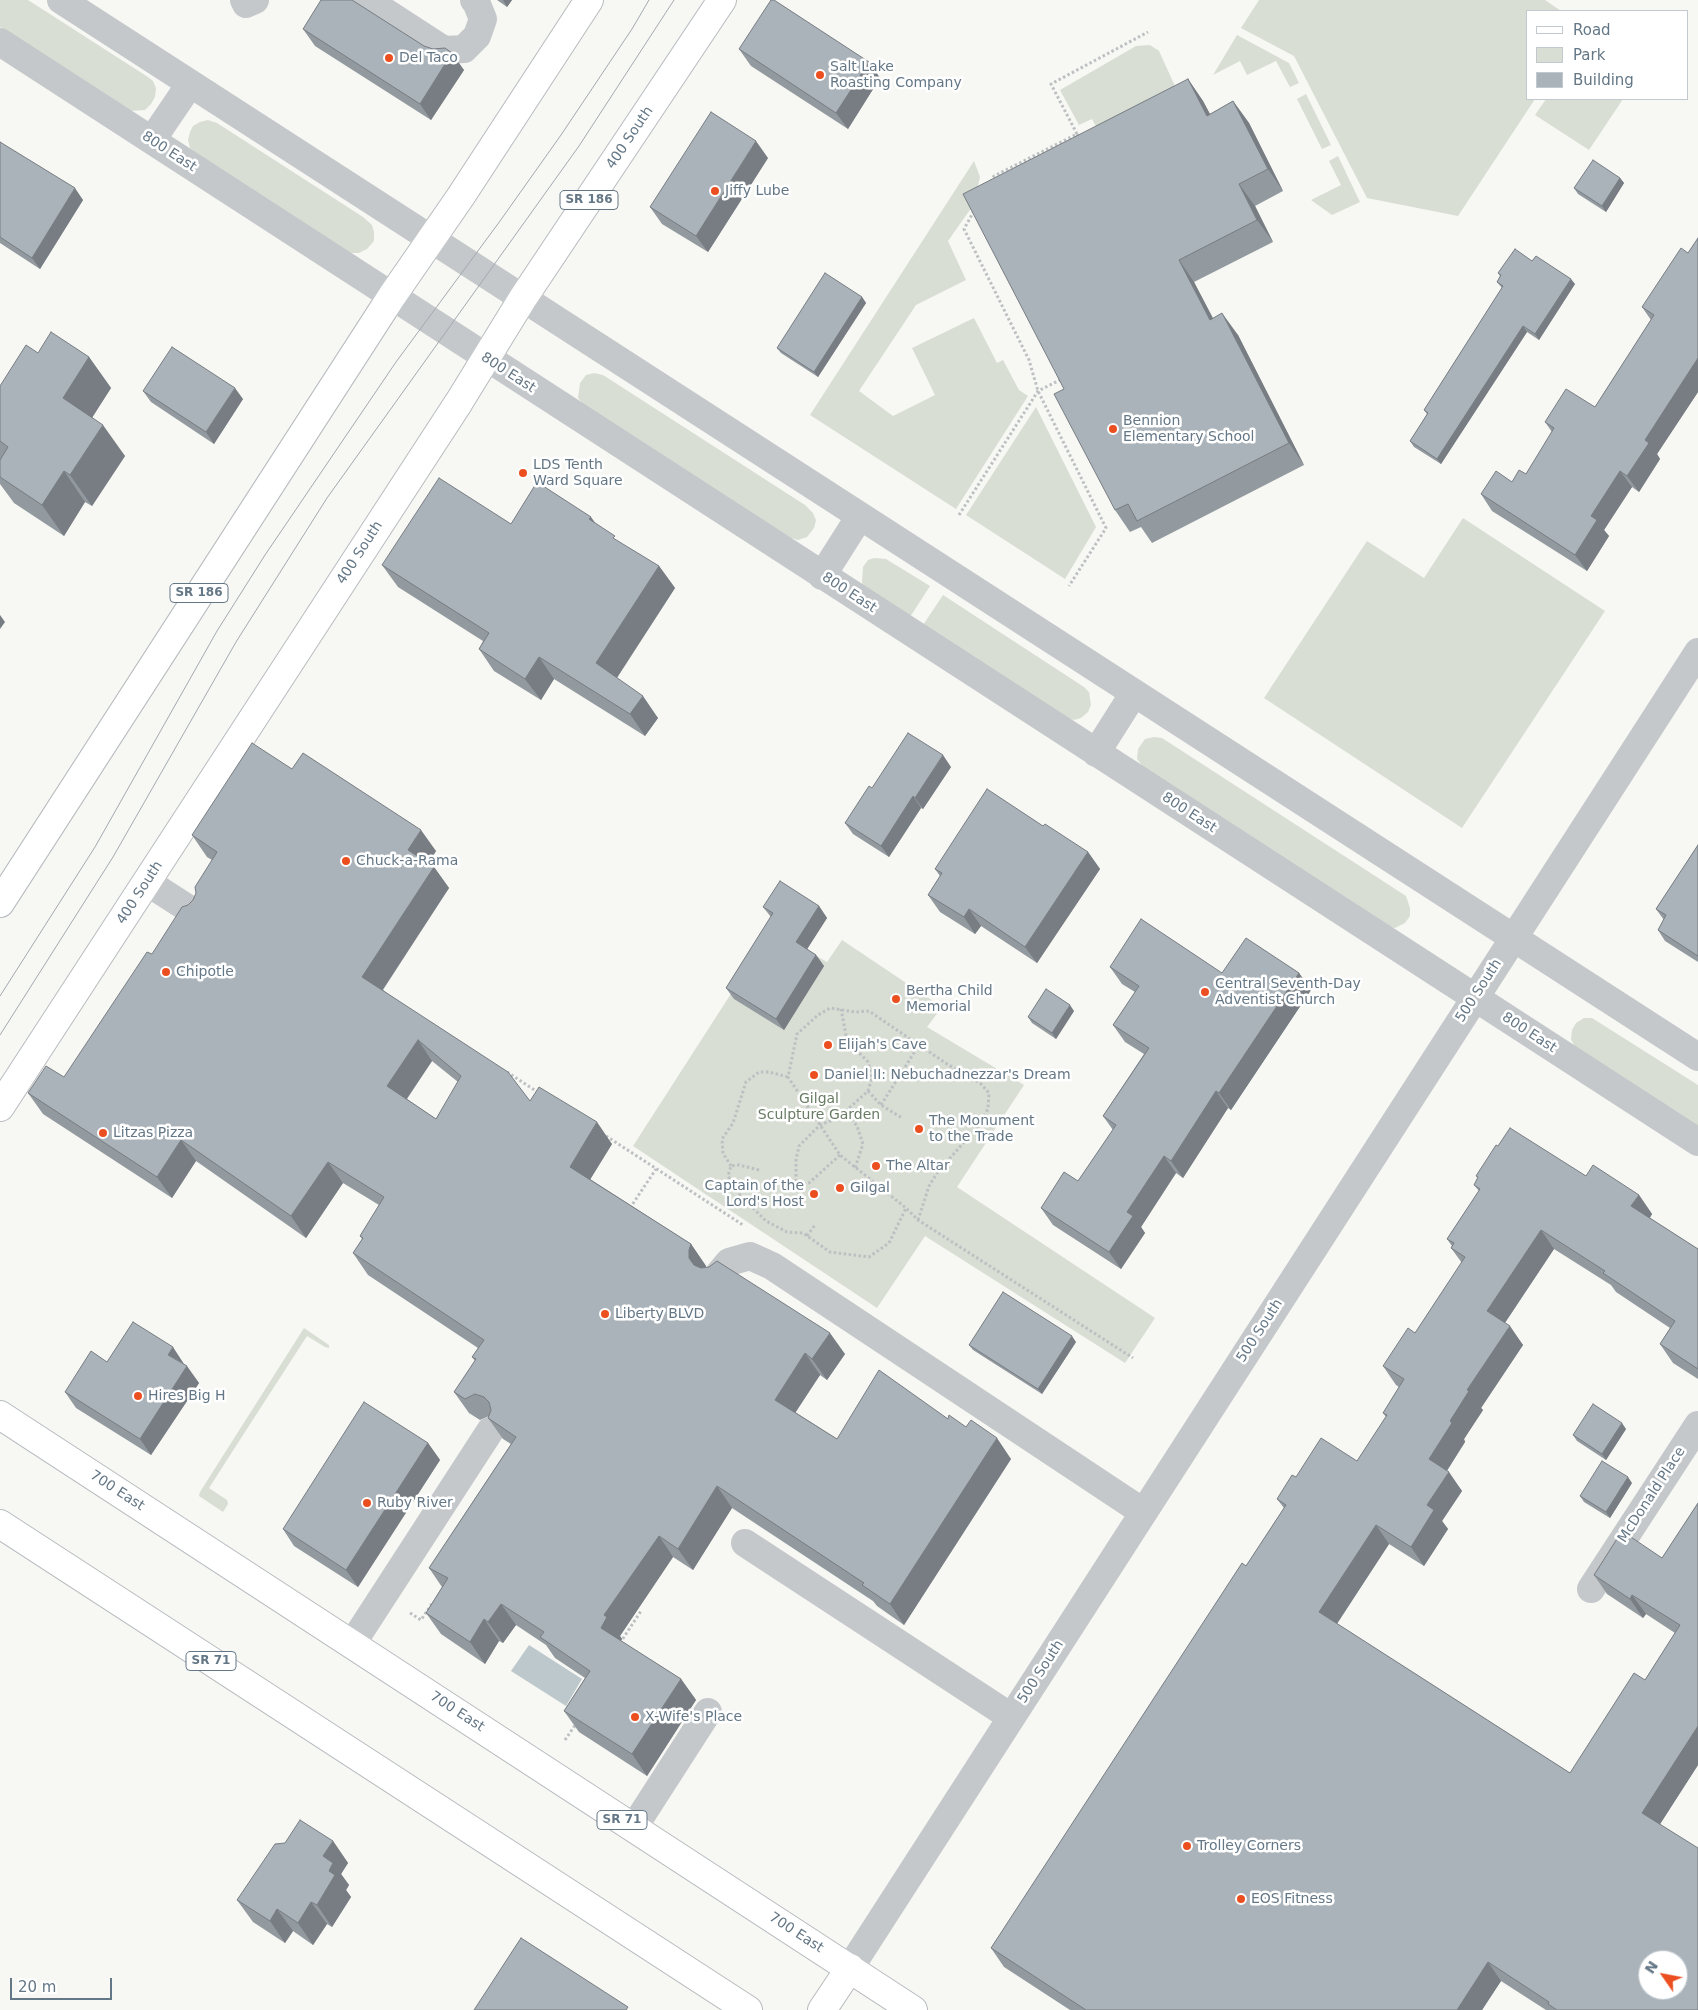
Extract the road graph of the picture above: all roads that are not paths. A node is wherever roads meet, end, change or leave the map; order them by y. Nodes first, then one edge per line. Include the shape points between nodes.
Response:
1 (61, 0) edge
2 (244, 0) edge
3 (255, 0) edge
4 (367, 0) edge
5 (474, 0) edge
6 (589, 0) edge
7 (722, 0) edge
8 (0, 42) edge
9 (190, 84) junction
10 (152, 140) junction
11 (431, 239) junction
12 (392, 296) junction
13 (523, 298) junction
14 (485, 358) junction
15 (860, 516) junction
16 (822, 576) junction
17 (1698, 652) edge
18 (1134, 693) junction
19 (1096, 753) junction
20 (147, 882) junction
21 (0, 903) edge
22 (195, 913) edge
23 (1514, 938) junction
24 (1475, 998) junction
25 (1698, 1058) edge
26 (0, 1107) edge
27 (1698, 1142) edge
28 (719, 1274) edge
29 (0, 1415) edge
30 (1698, 1425) edge
31 (490, 1431) edge
32 (1143, 1512) junction
33 (0, 1524) edge
34 (745, 1543) dead end
35 (1590, 1589) dead end
36 (352, 1644) junction
37 (708, 1712) dead end
38 (1011, 1717) junction
39 (634, 1827) junction
40 (850, 1968) junction
41 (748, 2010) edge
42 (822, 2010) edge
43 (913, 2010) edge

1 - 9 street
2 - 3 street via 246,4
4 - 5 street via 444,50 464,49 477,36 483,19
6 - 11 main road, SR 186
7 - 13 main road, 400 South / SR 186
8 - 10 street, 800 East
9 - 10 street
9 - 11 street
10 - 12 street, 800 East
11 - 12 main road, SR 186
11 - 13 street
12 - 14 street, 800 East
12 - 21 main road, SR 186
13 - 14 main road, 400 South / SR 186
13 - 15 street
14 - 16 street, 800 East
14 - 20 main road, 400 South / SR 186
15 - 16 street
15 - 18 street
16 - 19 street, 800 East
17 - 23 street, 500 South
18 - 19 street
18 - 23 street
19 - 24 street, 800 East
20 - 22 street
20 - 26 main road, 400 South / SR 186
23 - 24 street, 500 South
23 - 25 street
24 - 27 street, 800 East
24 - 32 street, 500 South
28 - 32 street via 729,1262 750,1256 772,1266
29 - 36 main road, 700 East / SR 71
30 - 35 street, McDonald Place
31 - 36 street
32 - 38 street, 500 South
33 - 41 main road, SR 71
34 - 38 street
36 - 39 main road, 700 East / SR 71
37 - 39 street
38 - 40 street, 500 South
39 - 40 main road, 700 East / SR 71
40 - 42 main road, 500 South
40 - 43 main road, 700 East / SR 71

